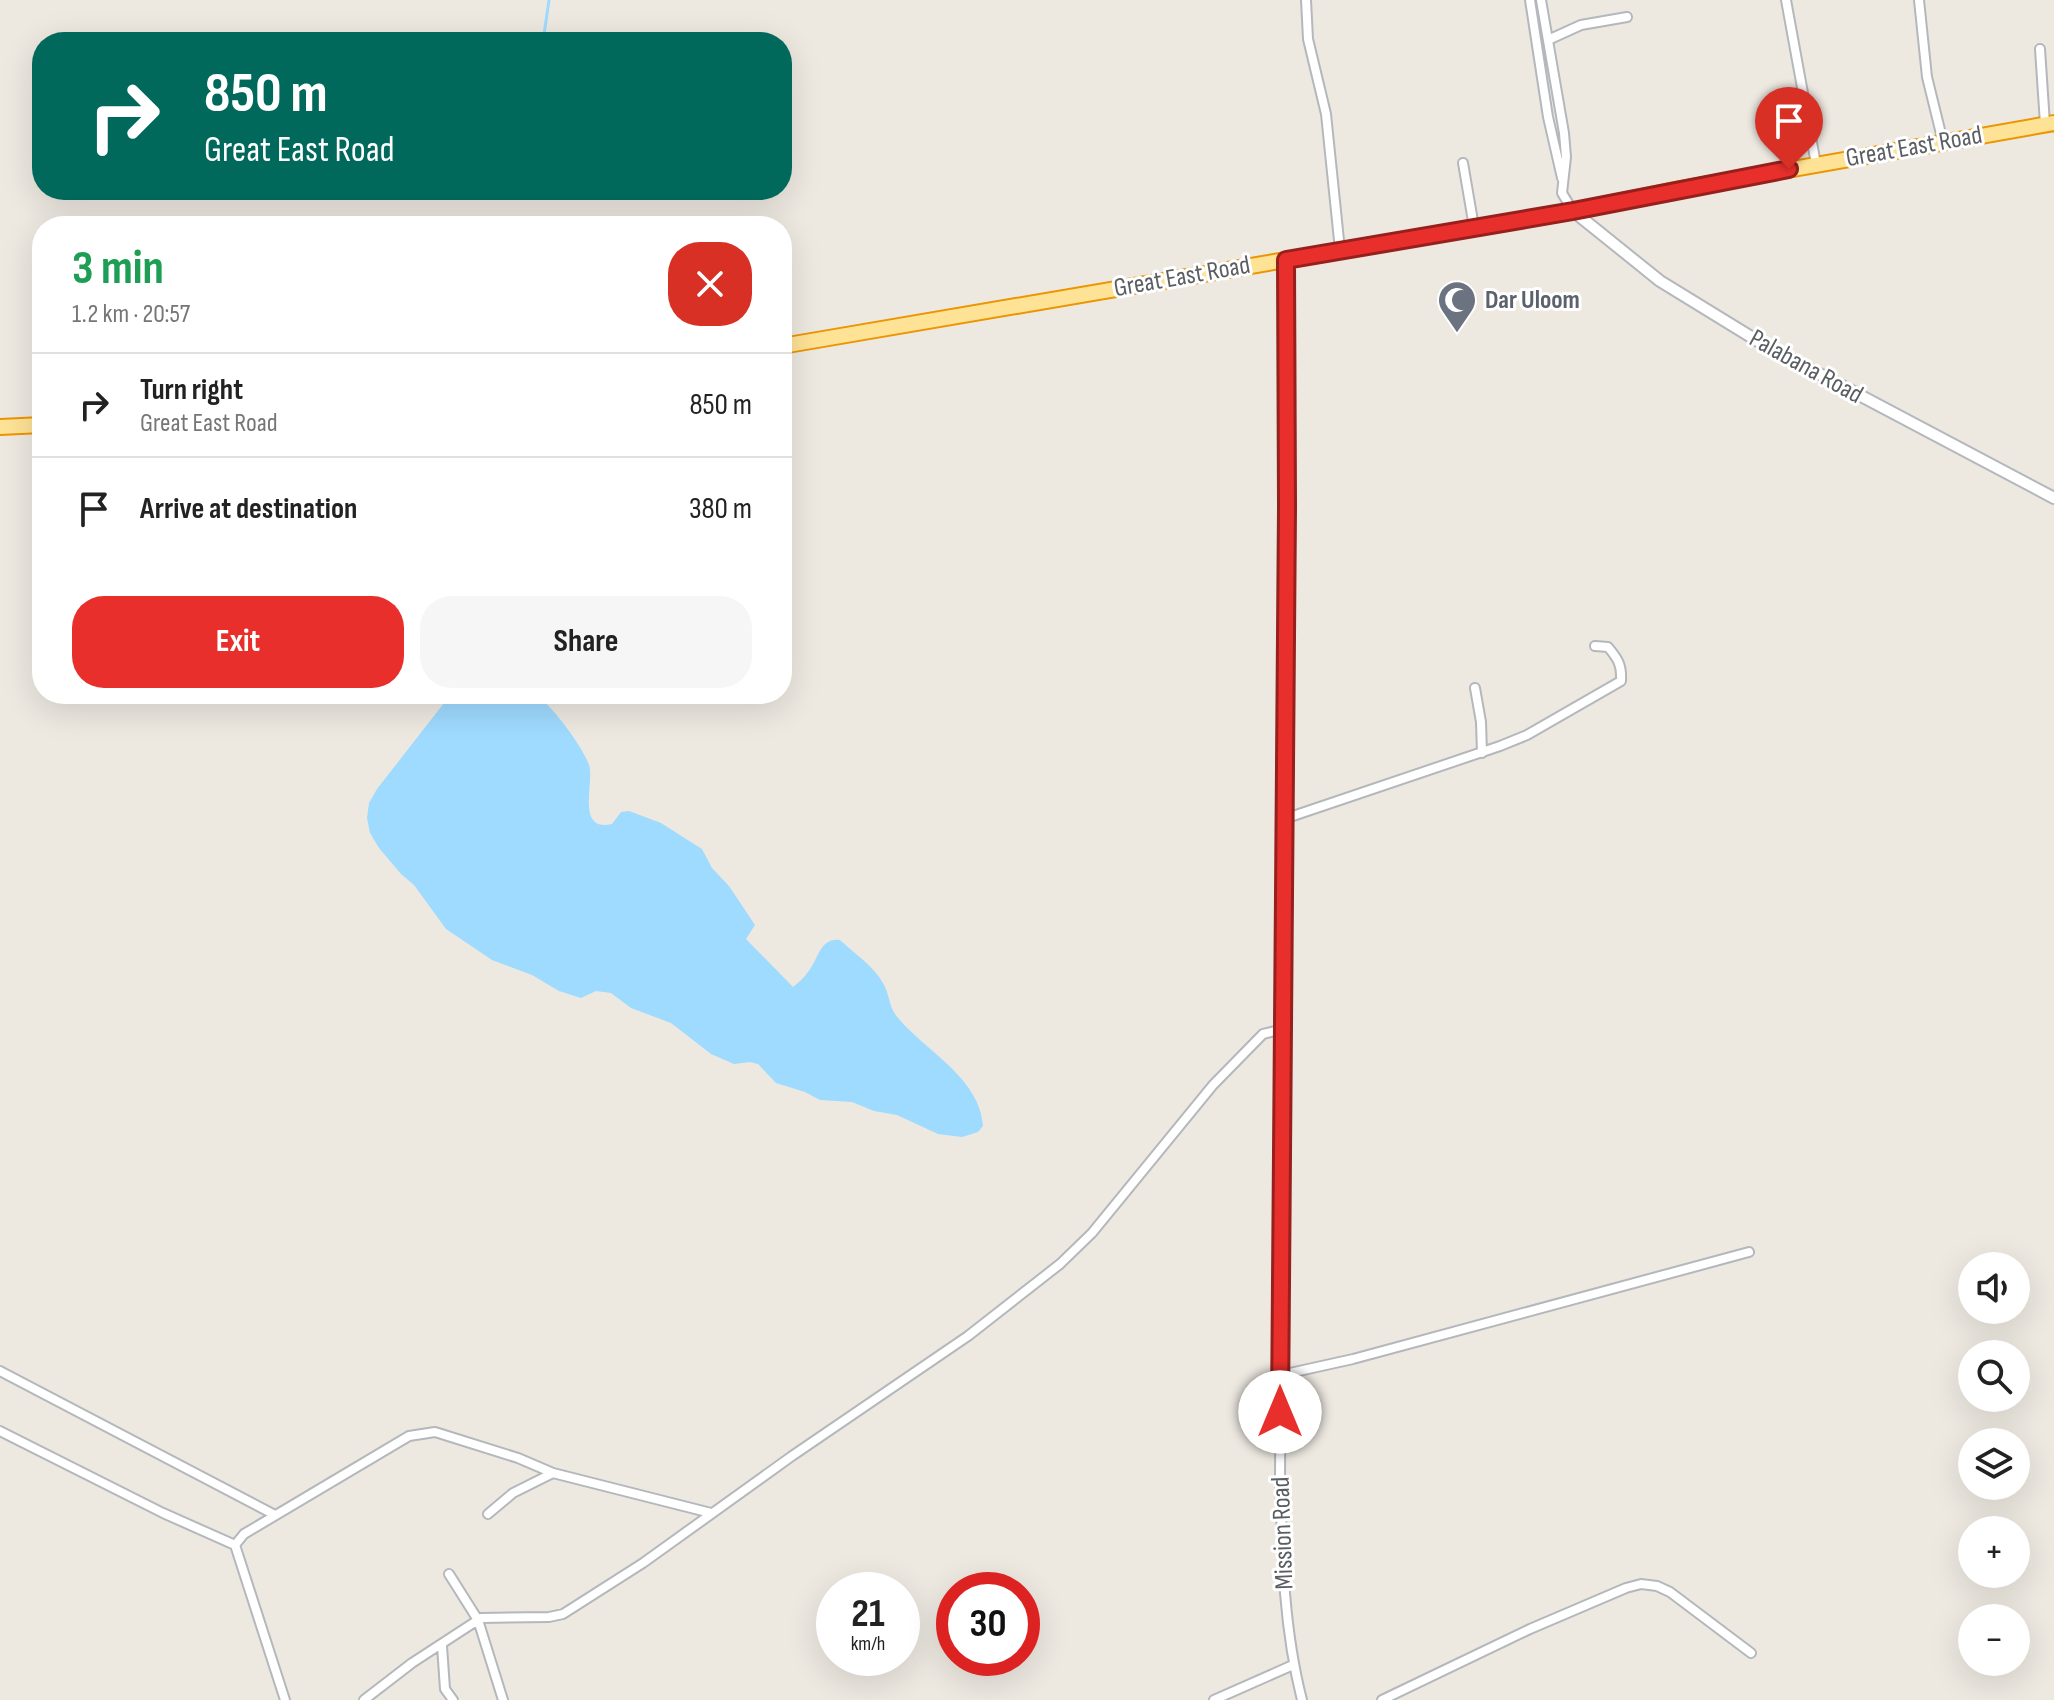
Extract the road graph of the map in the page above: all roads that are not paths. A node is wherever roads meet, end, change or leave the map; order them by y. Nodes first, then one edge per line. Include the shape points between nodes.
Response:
1 (1306, 0) edge
2 (1530, 0) edge
3 (1541, 0) edge
4 (1786, 0) edge
5 (1919, 0) edge
6 (1627, 17) dead end
7 (1548, 40) junction
8 (2040, 49) dead end
9 (2049, 124) edge
10 (1943, 142) junction
11 (1463, 163) dead end
12 (1816, 164) junction
13 (1563, 179) junction
14 (1573, 211) junction
15 (1474, 227) junction
16 (1340, 250) junction
17 (1286, 260) junction
18 (792, 344) edge
19 (32, 425) edge
20 (0, 427) edge
21 (2054, 498) edge
22 (1595, 646) dead end
23 (1475, 688) dead end
24 (1482, 753) junction
25 (1284, 819) junction
26 (1283, 1029) junction
27 (1749, 1252) dead end
28 (0, 1371) edge
29 (1281, 1375) junction
30 (0, 1431) edge
31 (553, 1473) junction
32 (711, 1513) junction
33 (488, 1514) dead end
34 (275, 1515) junction
35 (235, 1545) junction
36 (449, 1574) dead end
37 (478, 1620) junction
38 (442, 1646) junction
39 (1751, 1653) dead end
40 (1293, 1665) junction
41 (285, 1700) edge
42 (364, 1700) edge
43 (453, 1700) edge
44 (503, 1700) edge
45 (1214, 1700) edge
46 (1302, 1700) edge
47 (1382, 1700) edge

1 - 16 street via 1308,39 1326,114
2 - 13 street
3 - 7 street
4 - 12 street
5 - 10 street via 1927,77
6 - 7 street via 1581,25
7 - 13 street via 1564,133
8 - 9 street
9 - 10 highway, Great East Road
10 - 12 highway, Great East Road
11 - 15 street
12 - 14 highway, Great East Road
13 - 14 street via 1562,193
14 - 15 highway, Great East Road
14 - 21 street, Palabana Road via 1660,281 1761,343
15 - 16 highway, Great East Road
16 - 17 highway, Great East Road
17 - 18 highway, Great East Road
17 - 25 street, Mission Road
19 - 20 highway
22 - 24 street via 1608,647 1616,656 1621,681 1527,735
23 - 24 street
24 - 25 street
25 - 26 street, Mission Road
26 - 29 street, Mission Road
26 - 32 street via 1263,1034 1213,1085 1111,1211 1060,1264 968,1336
27 - 29 street
28 - 34 street
29 - 40 street, Mission Road via 1283,1587
30 - 35 street
31 - 32 street
31 - 33 street via 513,1493
31 - 34 street via 431,1431 409,1436
32 - 37 street via 563,1614
34 - 35 street
35 - 41 street
36 - 37 street
37 - 38 street
37 - 44 street
38 - 42 street
38 - 43 street via 445,1689
39 - 47 street via 1670,1592 1641,1584 1559,1616
40 - 45 street
40 - 46 street, Mission Road

